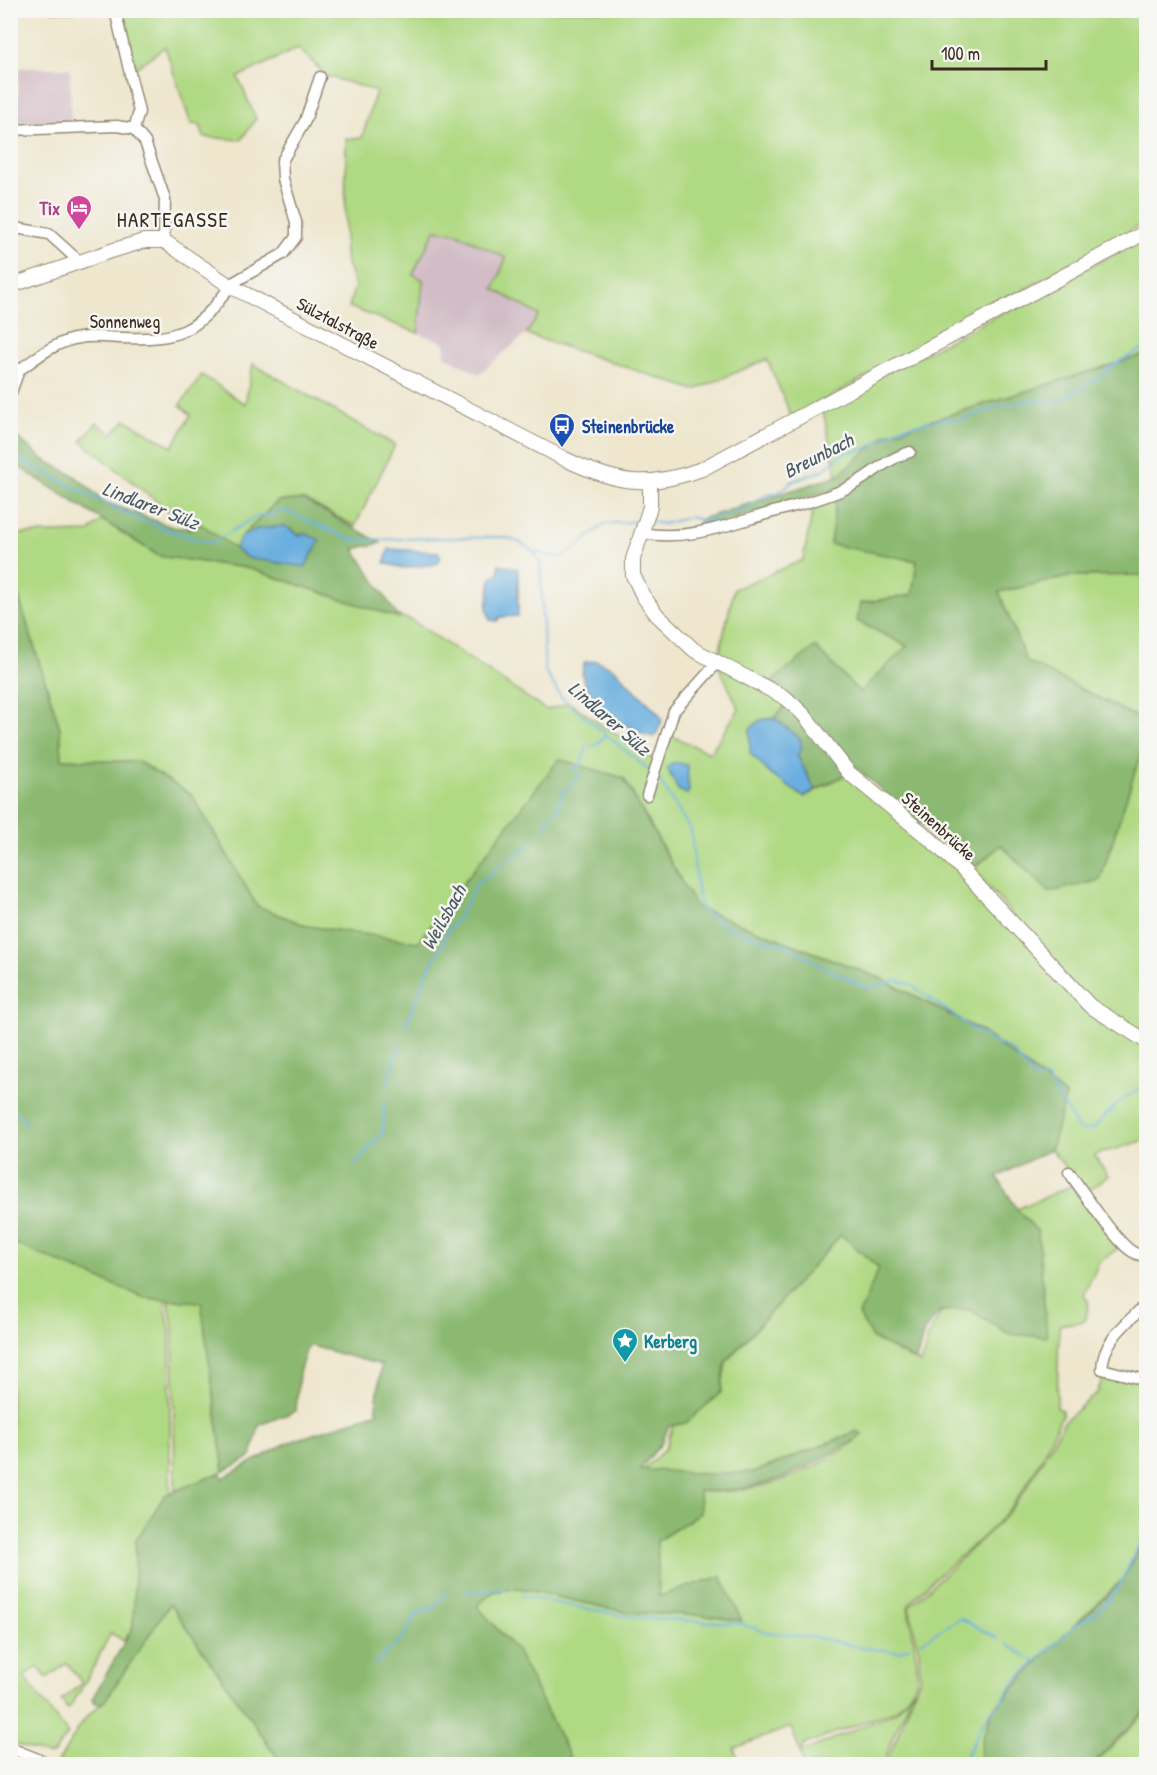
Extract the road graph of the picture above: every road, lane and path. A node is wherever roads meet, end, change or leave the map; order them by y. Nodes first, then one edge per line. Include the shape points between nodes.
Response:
1 (53, 10) edge
2 (81, 10) edge
3 (115, 10) edge
4 (320, 77) dead end
5 (134, 129) junction
6 (10, 130) edge
7 (10, 227) edge
8 (1146, 232) edge
9 (164, 241) junction
10 (81, 263) junction
11 (10, 286) edge
12 (229, 286) junction
13 (15, 366) edge
14 (10, 395) edge
15 (910, 452) dead end
16 (650, 483) junction
17 (645, 525) junction
18 (717, 663) junction
19 (647, 795) dead end
20 (1146, 1041) edge
21 (1069, 1172) dead end
22 (1146, 1257) edge
23 (1146, 1304) edge
24 (1146, 1380) edge
25 (10, 1748) edge
26 (50, 1764) edge

1 - 2 street
3 - 5 street via 139,112
4 - 12 street via 306,121 282,161 282,179 296,222 296,237 283,254
5 - 6 street via 117,126
5 - 9 street via 146,142 165,199
7 - 10 street via 49,234
8 - 16 main road via 702,469 677,479
9 - 10 main road via 144,241
9 - 12 main road, Sülztalstraße
10 - 11 main road
12 - 13 street, Sonnenweg via 210,314 182,333 162,339 80,338
12 - 16 main road, Sülztalstraße via 596,474
13 - 14 street
15 - 17 street via 896,456 859,482 822,500 704,533 659,536
16 - 17 main road, Steinenbrücke
17 - 18 main road, Steinenbrücke via 633,567 643,596 674,633
18 - 19 street via 674,711
18 - 20 main road, Steinenbrücke via 786,698 849,773 930,839 1090,1006
21 - 22 street via 1125,1245
23 - 24 street via 1110,1340 1102,1369
25 - 26 street

